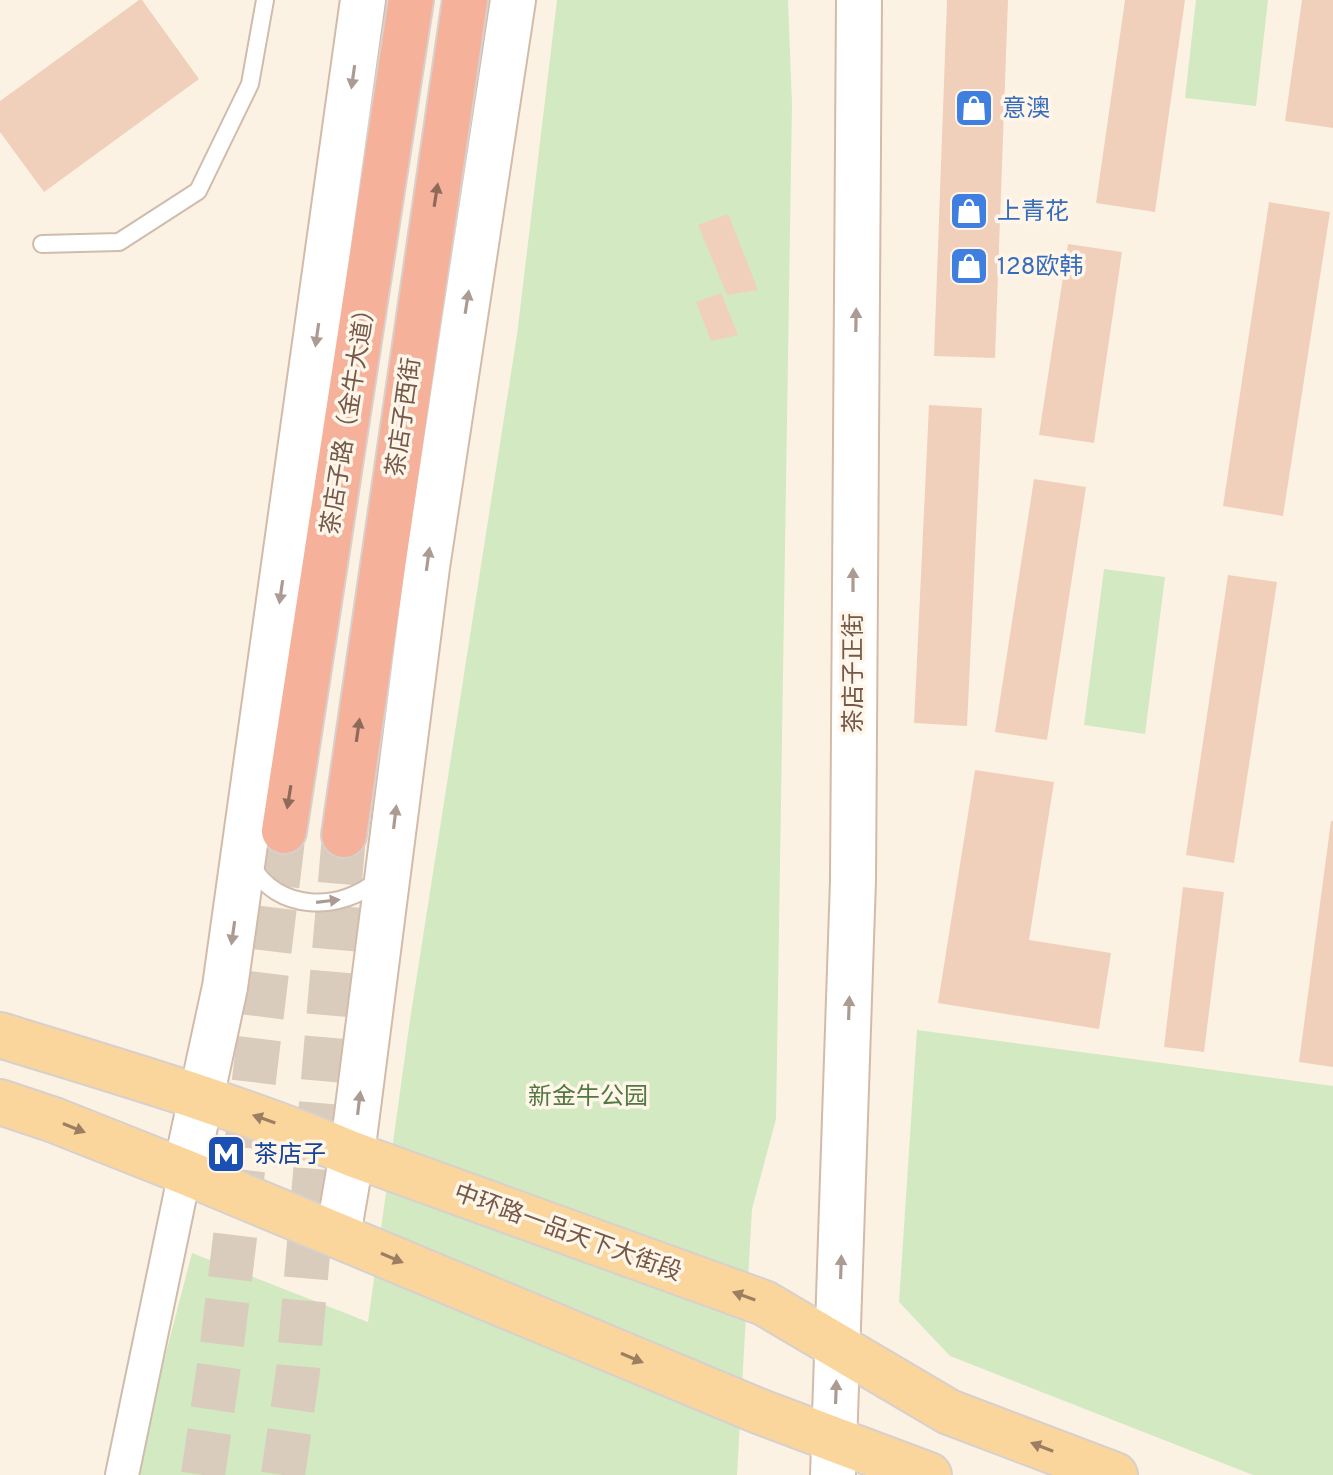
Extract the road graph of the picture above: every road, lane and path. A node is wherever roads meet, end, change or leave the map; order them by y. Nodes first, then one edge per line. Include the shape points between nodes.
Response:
1 (265, 0) edge
2 (363, 0) edge
3 (411, 0) edge
4 (465, 0) edge
5 (513, 0) edge
6 (859, 0) edge
7 (42, 244) dead end
8 (284, 831) tunnel mouth
9 (344, 835) tunnel mouth
10 (244, 852) junction
11 (389, 869) junction
12 (0, 1035) edge
13 (202, 1097) junction
14 (0, 1102) edge
15 (352, 1154) junction
16 (185, 1172) junction
17 (338, 1235) junction
18 (838, 1345) junction
19 (834, 1457) edge
20 (122, 1475) edge
21 (929, 1475) edge
22 (1115, 1475) edge

1 - 7 lane via 250,84 198,191 119,242
2 -> 10 main road
3 -> 8 highway, 茶店子路（金牛大道）
9 -> 4 highway, 茶店子西街
11 -> 5 main road via 427,567
18 -> 6 main road, 茶店子正街 via 853,880
10 -> 11 lane via 268,886 305,903 344,899
10 -> 13 main road via 225,987
15 -> 11 main road
12 - 13 main road, 中环路一品天下大街段
15 -> 13 main road, 中环路一品天下大街段
13 - 16 main road
14 -> 16 main road
15 - 17 main road
18 -> 15 main road, 中环路一品天下大街段 via 764,1303
16 - 17 main road
16 - 20 street
17 -> 19 main road via 761,1412
19 -> 18 main road, 茶店子正街
22 -> 18 main road, 中环路一品天下大街段 via 949,1412
19 - 21 main road

